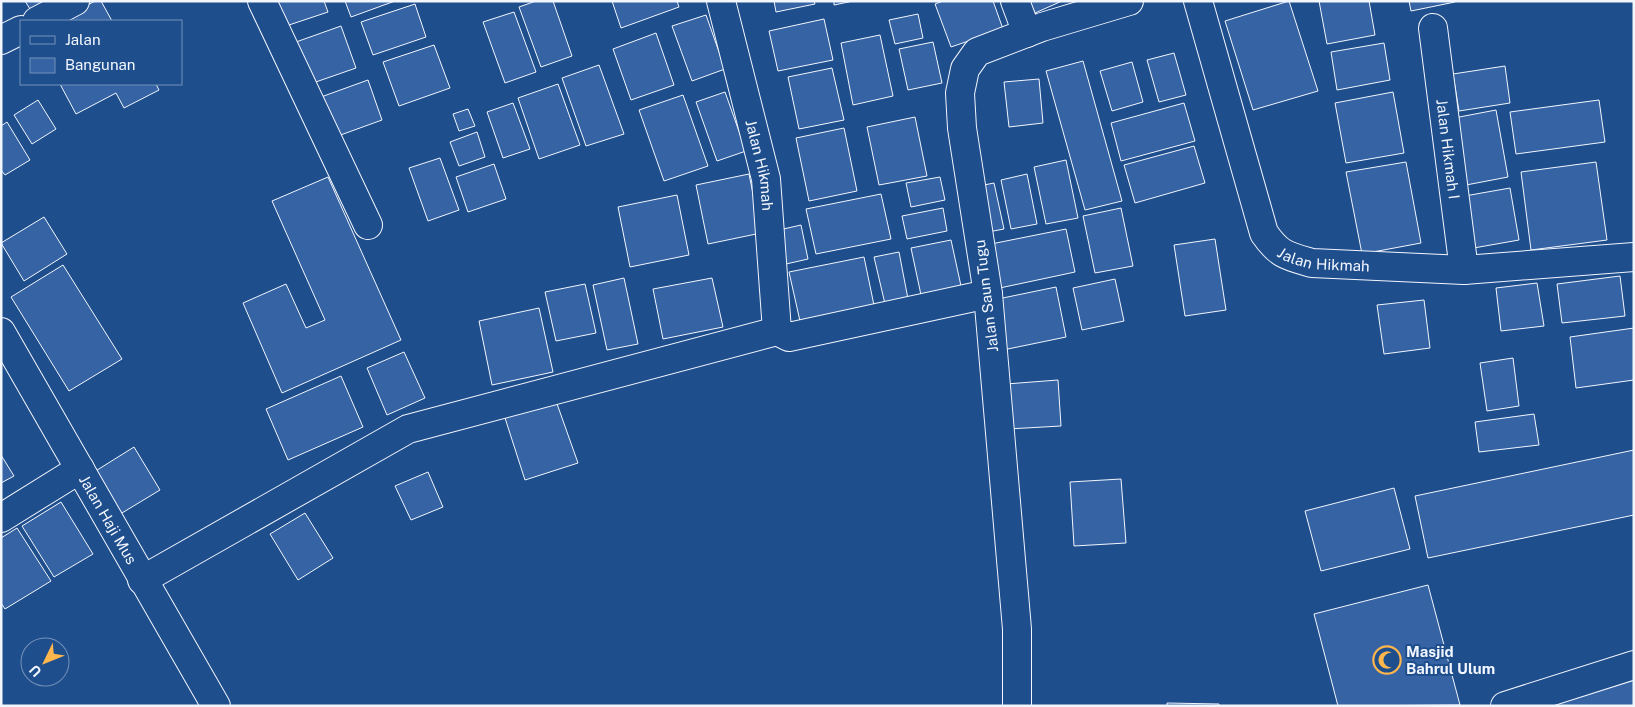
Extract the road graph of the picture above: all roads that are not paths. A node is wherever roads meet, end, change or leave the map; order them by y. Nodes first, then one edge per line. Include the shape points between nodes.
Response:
1 (75, 1) edge
2 (262, 1) edge
3 (721, 1) edge
4 (1015, 1) edge
5 (1129, 1) edge
6 (1198, 1) edge
7 (39, 20) edge
8 (1433, 28) dead end
9 (20, 30) edge
10 (1027, 33) junction
11 (1, 40) edge
12 (368, 225) dead end
13 (1634, 258) edge
14 (1464, 270) junction
15 (988, 294) junction
16 (777, 331) junction
17 (1, 332) edge
18 (80, 469) junction
19 (1, 518) edge
20 (142, 580) junction
21 (1634, 664) edge
22 (216, 706) edge
23 (1017, 706) edge
24 (1505, 706) edge

1 - 7 street
2 - 12 street
3 - 16 street, Jalan Hikmah via 766,179
4 - 10 street
5 - 10 street, Jalan Saun Tugu
6 - 14 street, Jalan Hikmah via 1264,233 1275,249 1312,263
8 - 14 street, Jalan Hikmah I
9 - 11 street
10 - 15 street, Jalan Saun Tugu via 977,52 965,69 960,93 962,128
13 - 14 street, Jalan Hikmah
15 - 16 street via 789,337
15 - 23 street, Jalan Saun Tugu via 1017,629
16 - 20 street via 408,429
17 - 18 street, Jalan Haji Mus
18 - 19 street
18 - 20 street, Jalan Haji Mus
20 - 22 street, Jalan Haji Mus
21 - 24 street

